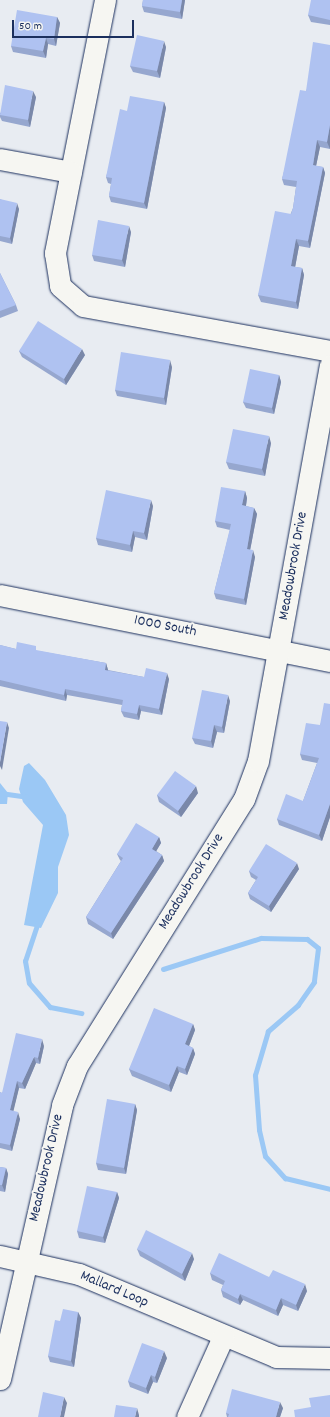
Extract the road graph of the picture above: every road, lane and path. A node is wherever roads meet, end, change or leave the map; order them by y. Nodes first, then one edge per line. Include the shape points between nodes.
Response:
1 (105, 0) edge
2 (0, 159) edge
3 (71, 172) junction
4 (330, 351) edge
5 (330, 365) edge
6 (0, 595) edge
7 (280, 650) junction
8 (330, 661) edge
9 (0, 1256) edge
10 (26, 1261) junction
11 (223, 1338) junction
12 (330, 1358) edge
13 (0, 1380) edge
14 (187, 1417) edge

1 - 3 street
2 - 3 street
3 - 4 street via 55,253 60,286 83,306
5 - 7 street, Meadowbrook Drive
6 - 7 street, 1000 South
7 - 8 street, 1000 South
7 - 10 street, Meadowbrook Drive via 258,761 244,799 77,1066 62,1104
9 - 10 street, Mallard Loop
10 - 11 street, Mallard Loop via 78,1274
10 - 13 street, Meadowbrook Drive
11 - 12 street, Mallard Loop via 276,1357
11 - 14 street

